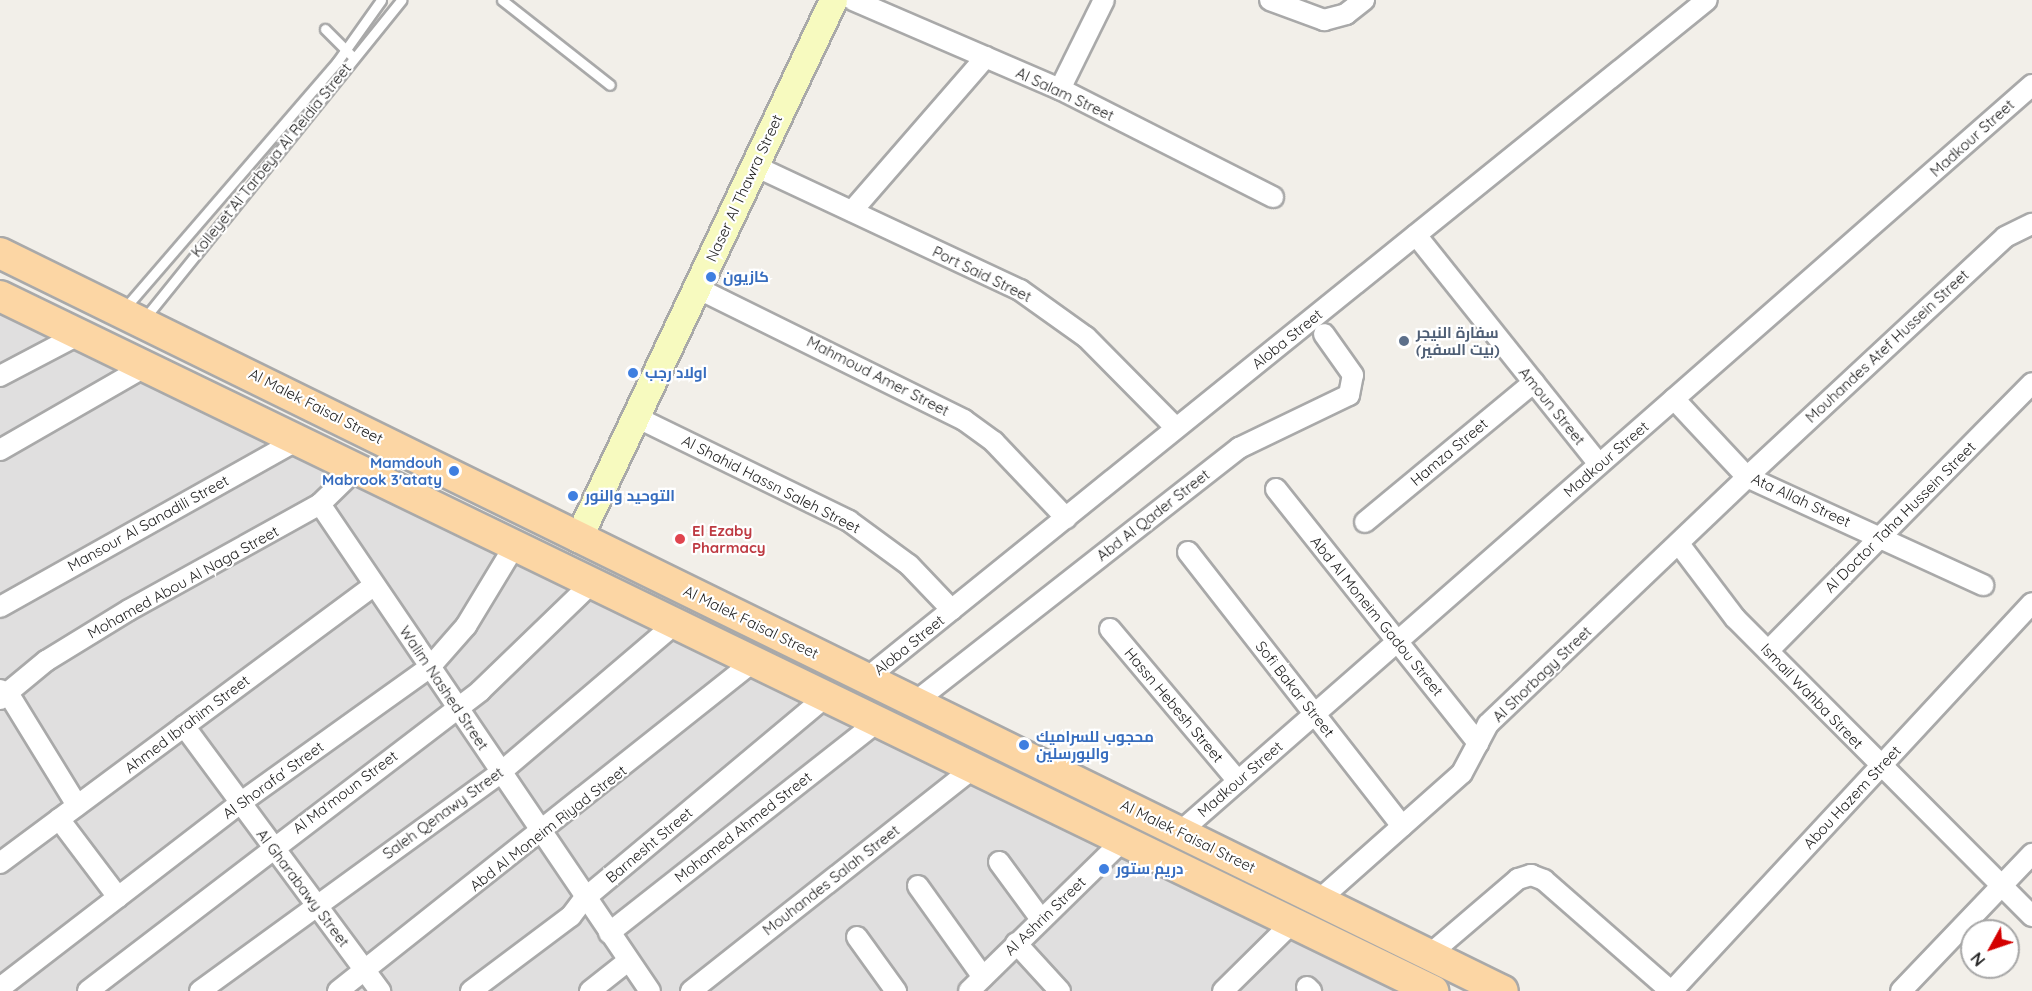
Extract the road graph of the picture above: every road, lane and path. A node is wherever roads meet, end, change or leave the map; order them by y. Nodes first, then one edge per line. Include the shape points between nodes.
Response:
1 (381, 0) edge
2 (401, 0) edge
3 (502, 0) edge
4 (833, 0) edge
5 (853, 0) edge
6 (1104, 0) edge
7 (1270, 0) edge
8 (1364, 0) edge
9 (1707, 0) edge
10 (325, 29) dead end
11 (350, 54) junction
12 (986, 57) junction
13 (610, 85) dead end
14 (2032, 85) edge
15 (1060, 89) junction
16 (258, 151) junction
17 (271, 160) junction
18 (755, 166) junction
19 (1273, 197) dead end
20 (852, 211) junction
21 (2032, 224) edge
22 (1416, 235) junction
23 (0, 253) edge
24 (697, 288) junction
25 (0, 296) edge
26 (132, 316) junction
27 (80, 334) junction
28 (1324, 334) dead end
29 (219, 357) junction
30 (146, 366) junction
31 (0, 376) edge
32 (1534, 382) junction
33 (2032, 383) edge
34 (277, 386) junction
35 (198, 393) junction
36 (1674, 399) junction
37 (636, 417) junction
38 (254, 419) junction
39 (1176, 429) junction
40 (297, 440) junction
41 (0, 450) edge
42 (1599, 464) junction
43 (356, 469) junction
44 (1747, 477) junction
45 (1276, 489) dead end
46 (320, 504) junction
47 (1066, 518) junction
48 (1365, 522) dead end
49 (1881, 536) junction
50 (578, 538) junction
51 (1679, 544) junction
52 (514, 545) junction
53 (1188, 552) dead end
54 (592, 583) junction
55 (374, 585) junction
56 (1983, 585) dead end
57 (2032, 603) edge
58 (0, 607) edge
59 (952, 610) junction
60 (676, 623) junction
61 (1110, 629) dead end
62 (1397, 642) junction
63 (1768, 651) junction
64 (754, 661) junction
65 (430, 667) junction
66 (867, 678) junction
67 (3, 694) edge
68 (826, 697) junction
69 (915, 702) junction
70 (456, 708) junction
71 (1314, 714) junction
72 (877, 722) junction
73 (184, 726) junction
74 (1478, 743) junction
75 (1880, 766) junction
76 (972, 769) junction
77 (501, 772) junction
78 (1238, 781) junction
79 (240, 803) junction
80 (77, 805) junction
81 (59, 819) junction
82 (1402, 826) junction
83 (1180, 832) junction
84 (543, 833) junction
85 (1122, 842) junction
86 (273, 847) junction
87 (2032, 854) edge
88 (999, 862) dead end
89 (0, 863) edge
90 (2002, 885) junction
91 (918, 886) dead end
92 (118, 897) junction
93 (584, 899) junction
94 (1319, 900) junction
95 (316, 906) junction
96 (2032, 916) edge
97 (1040, 918) junction
98 (1292, 924) junction
99 (609, 933) junction
100 (857, 938) dead end
101 (1016, 943) junction
102 (1429, 954) junction
103 (628, 961) junction
104 (365, 971) junction
105 (983, 976) junction
106 (1395, 983) edge
107 (0, 988) edge
108 (88, 991) edge
109 (200, 991) edge
110 (338, 991) edge
111 (380, 991) edge
112 (471, 991) edge
113 (590, 991) edge
114 (650, 991) edge
115 (691, 991) edge
116 (896, 991) edge
117 (969, 991) edge
118 (1060, 991) edge
119 (1223, 991) edge
120 (1433, 991) edge
121 (1503, 991) edge
122 (1671, 991) edge
123 (1901, 991) edge

1 - 11 lane, Kolleyet Al Tarbeya Al Reidia Street
2 - 11 lane, Kolleyet Al Tarbeya Al Reidia Street
3 - 13 lane
4 - 18 street, Naser Al Thawra Street
5 - 12 street, Al Salam Street
6 - 15 street
7 - 8 street via 1324,20 1346,14
9 - 22 street, Aloba Street
10 - 11 lane
11 - 16 lane, Kolleyet Al Tarbeya Al Reidia Street
11 - 17 lane, Kolleyet Al Tarbeya Al Reidia Street
12 - 15 street, Al Salam Street
12 - 20 street
14 - 36 street, Madkour Street
15 - 19 street, Al Salam Street
16 - 17 lane
16 - 26 lane, Kolleyet Al Tarbeya Al Reidia Street
17 - 26 lane, Kolleyet Al Tarbeya Al Reidia Street
18 - 20 street, Port Said Street
18 - 24 street, Naser Al Thawra Street
20 - 39 street, Port Said Street via 1045,307 1086,337
21 - 44 street, Mouhandes Atef Hussein Street via 2005,237
22 - 32 street, Amoun Street
22 - 39 street, Aloba Street
23 - 26 main road, Al Malek Faisal Street
24 - 37 street, Naser Al Thawra Street
24 - 47 street, Mahmoud Amer Street via 964,420
25 - 27 main road
26 - 29 main road, Al Malek Faisal Street
27 - 30 main road
27 - 31 street
28 - 69 street, Abd Al Qader Street via 1353,375 1348,395 1239,448
29 - 34 main road, Al Malek Faisal Street
29 - 35 main road via 218,378
30 - 35 main road
30 - 41 street
32 - 42 street, Amoun Street
32 - 48 street, Hamza Street
33 - 49 street, Al Doctor Taha Hussein Street
34 - 38 main road via 258,395
34 - 50 main road, Al Malek Faisal Street
35 - 38 main road
36 - 42 street, Madkour Street
36 - 44 street, Ata Allah Street
37 - 50 street, Naser Al Thawra Street
37 - 59 street, Al Shahid Hassn Saleh Street via 849,521 886,546
38 - 40 main road
39 - 47 street, Aloba Street
40 - 43 main road
40 - 58 street, Mansour Al Sanadili Street
42 - 62 street, Madkour Street
43 - 46 street, Mohamed Abou Al Naga Street
43 - 52 main road
44 - 49 street, Ata Allah Street
44 - 51 street, Al Shorbagy Street
45 - 62 street, Abd Al Moneim Gadou Street
46 - 55 street, Walim Nashed Street
46 - 67 street, Mohamed Abou Al Naga Street via 129,610 46,661
47 - 59 street, Aloba Street
49 - 56 street, Ata Allah Street
49 - 63 street, Al Doctor Taha Hussein Street
50 - 66 main road, Al Malek Faisal Street
51 - 63 street, Ismail Wahba Street via 1720,600
51 - 74 street, Al Shorbagy Street via 1488,724
52 - 54 main road
52 - 65 street, Al Shorafa' Street via 466,626
53 - 71 street, Sofi Bakar Street
54 - 60 main road
54 - 70 street, Al Ma'moun Street via 495,678
55 - 65 street, Walim Nashed Street
55 - 73 street, Ahmed Ibrahim Street
57 - 75 street, Abou Hazem Street
59 - 66 street, Aloba Street
60 - 64 main road
60 - 77 street, Saleh Qenawy Street
61 - 78 street, Hassn Hebesh Street
62 - 71 street, Madkour Street
62 - 74 street, Abd Al Moneim Gadou Street
63 - 75 street, Ismail Wahba Street
64 - 68 main road
64 - 84 street, Abd Al Moneim Riyad Street
65 - 70 street, Walim Nashed Street
65 - 79 street, Al Shorafa' Street
66 - 69 main road, Al Malek Faisal Street
67 - 80 street
68 - 72 main road
68 - 93 street, Barnesht Street
69 - 83 main road, Al Malek Faisal Street
70 - 77 street, Walim Nashed Street
70 - 86 street, Al Ma'moun Street
71 - 78 street, Madkour Street
71 - 82 street, Sofi Bakar Street
72 - 76 main road
72 - 99 street, Mohamed Ahmed Street
73 - 79 street, Al Gharabawy Street
73 - 80 street, Ahmed Ibrahim Street
74 - 82 street, Al Shorbagy Street via 1462,773
75 - 90 street, Ismail Wahba Street
75 - 122 street, Abou Hazem Street
76 - 85 main road
76 - 115 street, Mouhandes Salah Street
77 - 84 street, Walim Nashed Street
77 - 95 street, Saleh Qenawy Street
78 - 83 street, Madkour Street
79 - 86 street, Al Gharabawy Street
79 - 92 street, Al Shorafa' Street
80 - 81 street, Ahmed Ibrahim Street
81 - 89 street, Ahmed Ibrahim Street
81 - 92 street
82 - 94 street, Al Shorbagy Street
83 - 94 main road, Al Malek Faisal Street
84 - 93 street, Walim Nashed Street
84 - 104 street, Abd Al Moneim Riyad Street
85 - 97 street, Al Ashrin Street
85 - 98 main road
86 - 95 street, Al Gharabawy Street
86 - 108 street, Al Ma'moun Street
87 - 90 street
88 - 97 street
90 - 96 street, Ismail Wahba Street
90 - 123 street
91 - 105 street
92 - 107 street, Al Shorafa' Street
93 - 99 street, Walim Nashed Street
93 - 112 street, Barnesht Street via 571,916
94 - 102 main road, Al Malek Faisal Street
95 - 104 street, Al Gharabawy Street
95 - 109 street, Saleh Qenawy Street
97 - 101 street, Al Ashrin Street
98 - 106 main road
98 - 119 street
99 - 103 street, Walim Nashed Street
100 - 116 street
101 - 105 street, Al Ashrin Street
101 - 118 street
102 - 121 main road, Al Malek Faisal Street
102 - 122 street via 1518,879 1531,875 1544,880
103 - 113 street
103 - 114 street, Walim Nashed Street
104 - 110 street, Abd Al Moneim Riyad Street
104 - 111 street, Al Gharabawy Street
105 - 117 street, Al Ashrin Street
106 - 120 main road

